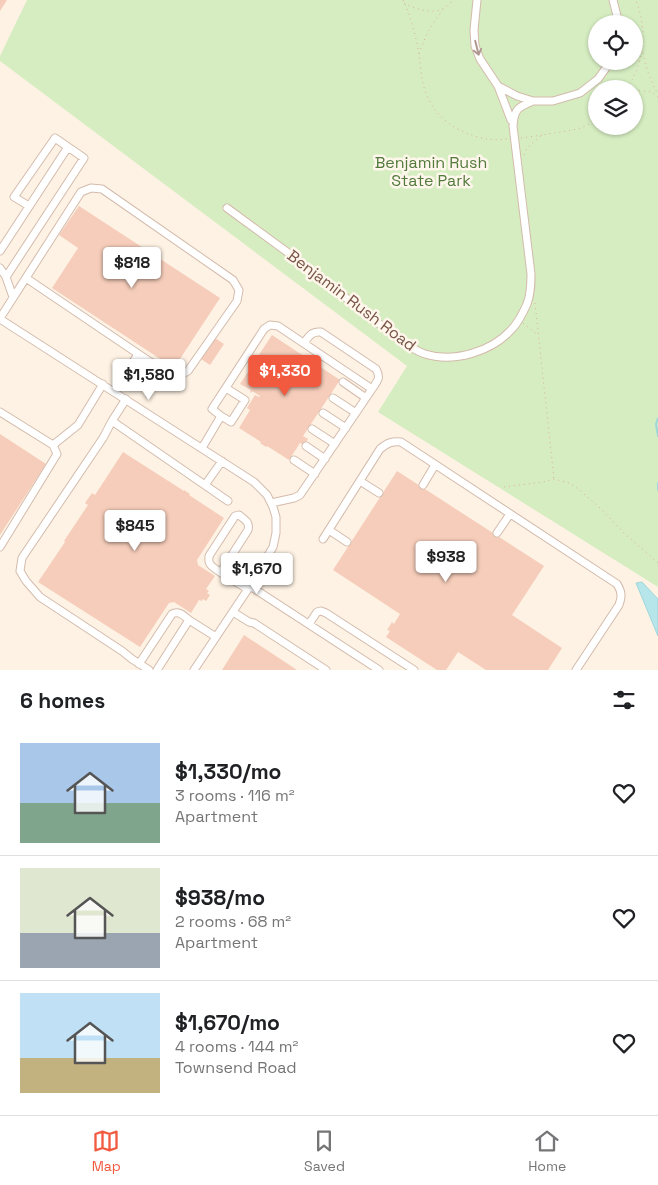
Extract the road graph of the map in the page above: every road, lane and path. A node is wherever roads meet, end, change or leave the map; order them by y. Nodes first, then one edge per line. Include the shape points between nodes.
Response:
1 (402, 0) edge
2 (453, 0) edge
3 (477, 0) edge
4 (613, 0) edge
5 (636, 0) edge
6 (404, 3) junction
7 (443, 9) junction
8 (617, 15) edge
9 (640, 15) edge
10 (643, 24) edge
11 (643, 50) joint
12 (419, 55) junction
13 (604, 70) edge
14 (498, 86) junction
15 (643, 91) edge
16 (658, 95) edge
17 (533, 101) junction
18 (588, 125) edge
19 (513, 126) junction
20 (542, 135) junction
21 (517, 138) dead end
22 (511, 139) dead end
23 (68, 147) junction
24 (523, 157) dead end
25 (29, 206) junction
26 (227, 208) dead end
27 (0, 251) edge
28 (0, 268) edge
29 (6, 277) junction
30 (26, 278) junction
31 (14, 297) junction
32 (535, 304) dead end
33 (0, 318) edge
34 (519, 320) junction
35 (539, 336) junction
36 (304, 343) junction
37 (138, 354) junction
38 (343, 382) dead end
39 (103, 384) junction
40 (226, 388) junction
41 (372, 389) junction
42 (114, 392) junction
43 (333, 398) dead end
44 (366, 398) junction
45 (126, 400) junction
46 (0, 412) edge
47 (323, 412) dead end
48 (356, 413) junction
49 (221, 416) junction
50 (112, 421) junction
51 (312, 428) dead end
52 (346, 428) junction
53 (335, 444) junction
54 (53, 445) junction
55 (306, 446) dead end
56 (202, 448) junction
57 (325, 459) junction
58 (294, 460) dead end
59 (222, 461) junction
60 (435, 465) junction
61 (315, 474) junction
62 (554, 479) junction
63 (360, 481) junction
64 (205, 485) junction
65 (423, 485) dead end
66 (504, 487) dead end
67 (379, 493) dead end
68 (228, 501) dead end
69 (271, 503) junction
70 (510, 514) junction
71 (329, 530) junction
72 (497, 533) dead end
73 (323, 539) dead end
74 (347, 542) dead end
75 (0, 547) edge
76 (658, 563) edge
77 (221, 572) junction
78 (249, 588) junction
79 (232, 612) junction
80 (189, 620) junction
81 (309, 624) junction
82 (216, 637) junction
83 (310, 662) junction
84 (140, 664) junction
85 (149, 670) edge
86 (157, 670) edge
87 (194, 670) edge
88 (319, 670) edge
89 (326, 670) edge
90 (379, 670) edge
91 (414, 670) edge
92 (576, 670) edge

1 - 6 path
2 - 7 path
3 -> 14 street, Benjamin Rush Road via 475,46
4 - 8 street
5 - 9 path
6 - 7 path via 418,10
6 - 12 path
7 - 12 path via 430,26
10 - 11 path
11 - 16 path via 651,83
12 - 22 path via 426,94 444,120 475,137
13 - 17 street, Benjamin Rush Road via 580,93
14 - 17 street, Benjamin Rush Road
14 - 19 street, Benjamin Rush Road
15 - 16 path
17 - 19 street, Benjamin Rush Road via 521,105 513,114
18 - 20 path
19 - 34 street, Benjamin Rush Road via 531,274 528,302
20 - 21 path
20 - 24 path via 527,148
23 - 25 street
23 - 25 street via 55,138 14,197
23 - 29 street via 84,158
25 - 27 street
26 - 34 street, Benjamin Rush Road via 401,341 421,352 442,357 471,354 499,340
28 - 29 street
29 - 31 street
30 - 31 street
30 - 37 street
30 - 37 street via 81,192 90,188 102,189 233,280 239,290 237,301 188,371 180,375 168,374
31 - 33 street
32 - 35 path
33 - 39 street
34 - 35 path
35 - 62 path
36 - 40 street via 278,326 270,325 264,329
36 - 41 street
36 - 41 street via 311,333 321,332 376,369 378,380
37 - 42 street
38 - 44 street
39 - 42 street
39 - 54 street via 78,425
40 - 49 street via 212,409
40 - 49 street via 245,400 231,422
41 - 44 street
42 - 45 street
43 - 48 street
44 - 48 street
45 - 50 street
45 - 56 street
46 - 54 street
47 - 52 street
48 - 52 street
49 - 56 street
50 - 64 street
50 - 84 street via 22,558 20,571 40,597
51 - 53 street
52 - 53 street
53 - 57 street
54 - 75 street via 57,454
55 - 57 street
56 - 59 street
57 - 61 street
58 - 61 street
59 - 64 street
59 - 69 street via 254,482
60 - 63 street via 401,442 394,442 380,448
60 - 65 street
60 - 70 street
61 - 69 street via 300,495
62 - 66 path
62 - 76 path via 577,488
63 - 67 street
63 - 71 street
64 - 68 street
69 - 78 street via 276,517 273,547
70 - 72 street
70 - 92 street via 617,584 621,591 619,605
71 - 73 street
71 - 74 street
77 - 77 street via 211,566 209,556 235,516 240,515 247,521 248,530
77 - 78 street
78 - 79 street
78 - 81 street
79 - 82 street
79 - 83 street
80 - 82 street
80 - 84 street via 180,613 172,614
80 - 86 street
81 - 90 street
81 - 91 street via 317,612 326,613
82 - 87 street
83 - 88 street
83 - 89 street
84 - 85 street

